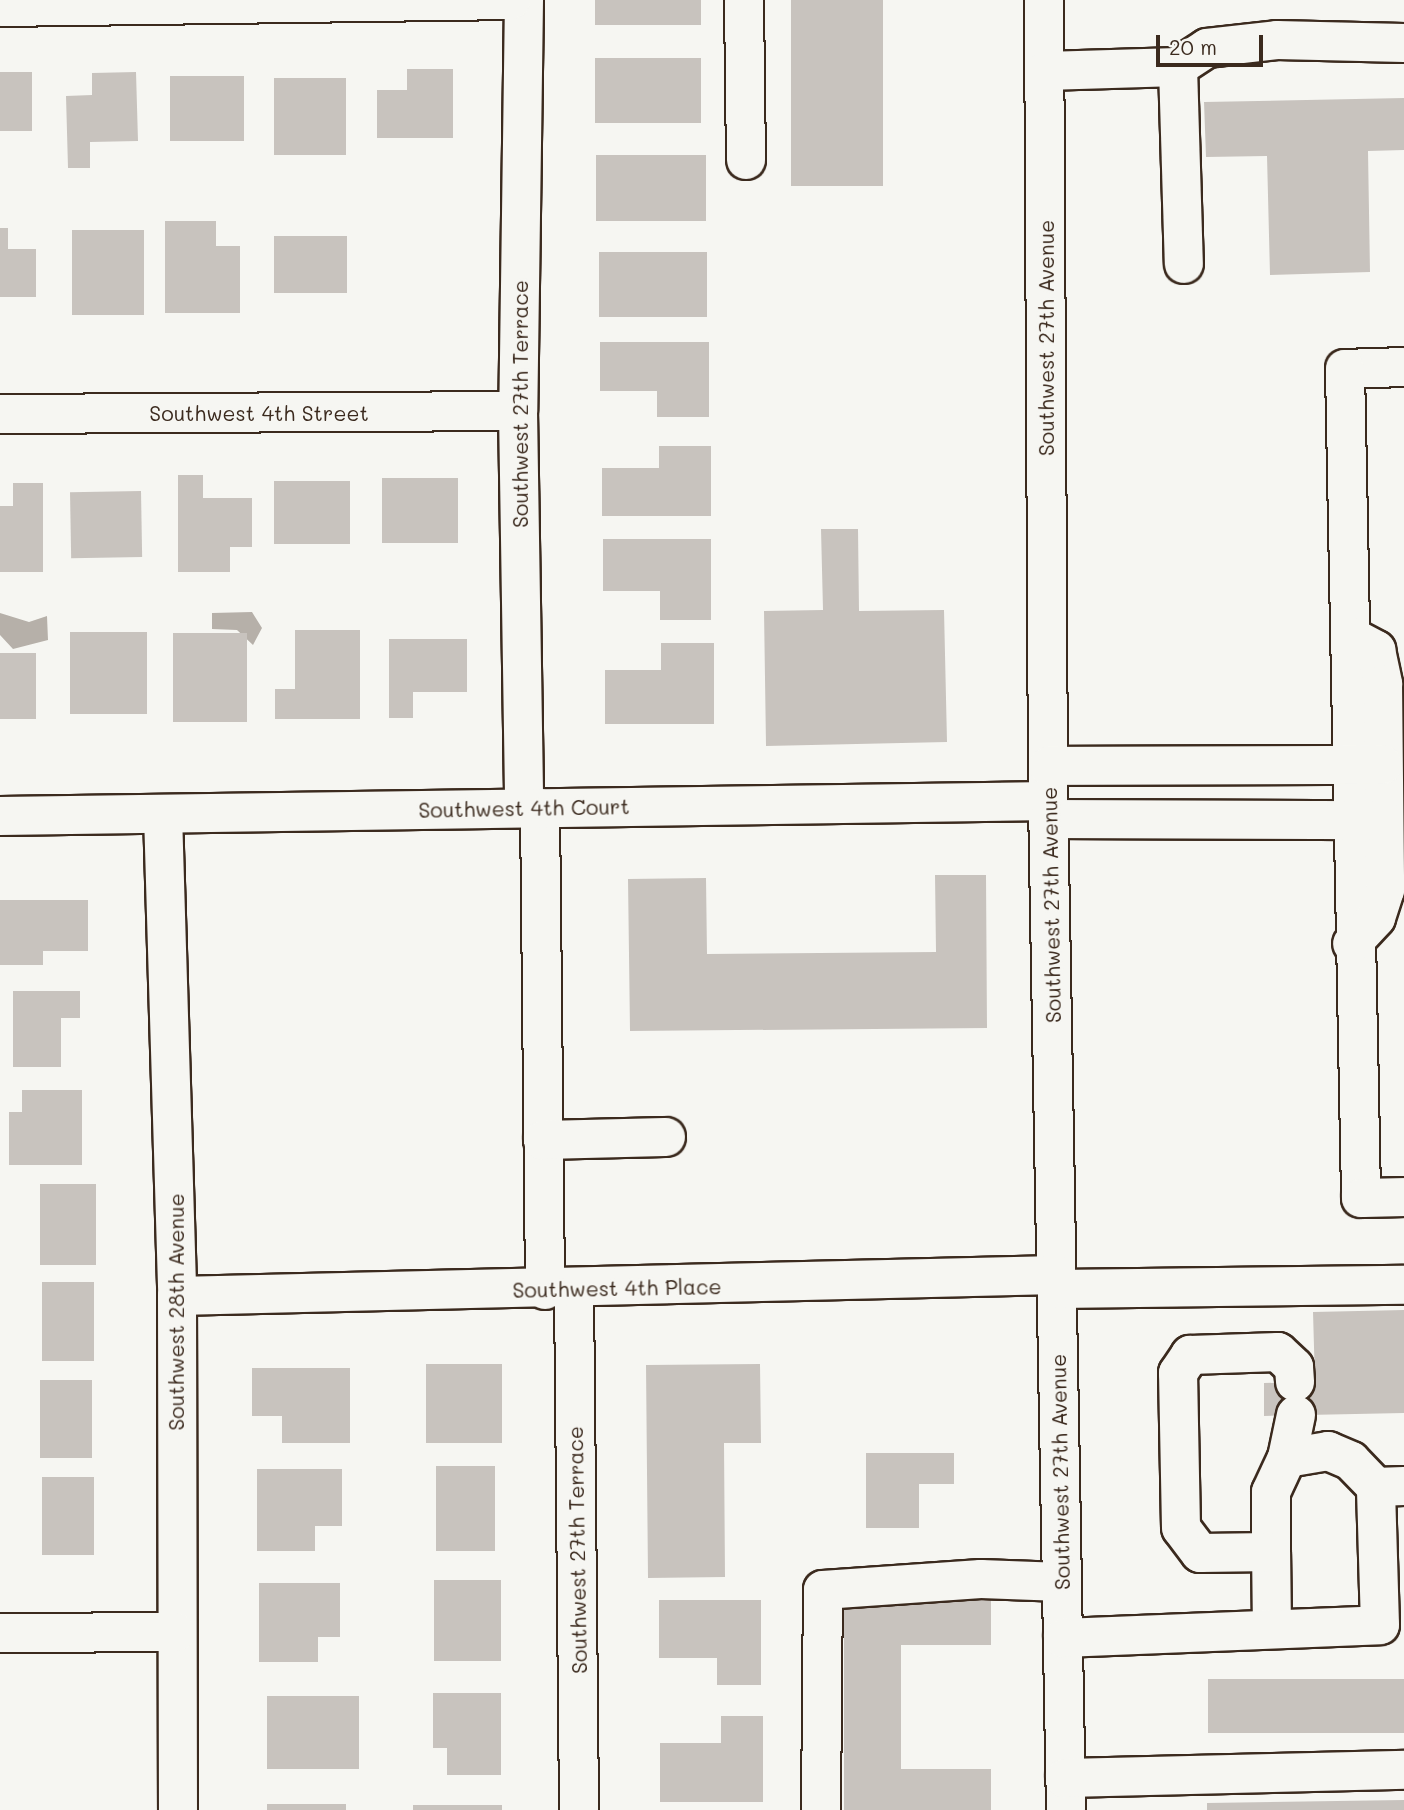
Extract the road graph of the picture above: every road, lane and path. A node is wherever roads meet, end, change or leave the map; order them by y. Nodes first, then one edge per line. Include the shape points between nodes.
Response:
1 (511, 0) edge
2 (524, 0) edge
3 (744, 0) edge
4 (1044, 0) edge
5 (0, 7) edge
6 (1404, 43) edge
7 (1178, 67) junction
8 (1045, 71) junction
9 (746, 160) dead end
10 (1184, 264) dead end
11 (1404, 367) edge
12 (518, 411) junction
13 (0, 414) edge
14 (1368, 765) junction
15 (1048, 795) junction
16 (532, 808) junction
17 (163, 814) junction
18 (0, 816) edge
19 (1368, 820) junction
20 (666, 1137) dead end
21 (543, 1140) junction
22 (1404, 1197) edge
23 (1057, 1282) junction
24 (1404, 1285) edge
25 (559, 1290) junction
26 (177, 1296) junction
27 (1287, 1458) junction
28 (1390, 1486) edge
29 (1271, 1552) junction
30 (1062, 1582) junction
31 (1272, 1629) junction
32 (176, 1632) junction
33 (0, 1633) edge
34 (1063, 1638) junction
35 (1404, 1770) edge
36 (1065, 1794) edge
37 (178, 1810) edge
38 (579, 1810) edge
39 (821, 1810) edge

1 - 5 street
2 - 12 street, Southwest 27th Terrace
3 - 9 street
4 - 8 street, Southwest 27th Avenue
6 - 7 street via 1277,40 1216,47
7 - 8 street
7 - 10 street
8 - 15 street, Southwest 27th Avenue
11 - 14 street via 1345,369 1350,636 1377,654
12 - 13 street, Southwest 4th Street
12 - 16 street, Southwest 27th Terrace
14 - 15 street
14 - 19 street
15 - 16 street, Southwest 4th Court
15 - 19 street
15 - 23 street, Southwest 27th Avenue
16 - 17 street, Southwest 4th Court
16 - 21 street, Southwest 27th Terrace
17 - 18 street, Southwest 4th Court
17 - 26 street, Southwest 28th Avenue
19 - 22 street via 1385,890 1376,918 1352,944 1361,1198
20 - 21 street
21 - 25 street, Southwest 27th Terrace
23 - 24 street, Southwest 4th Place
23 - 25 street, Southwest 4th Place
23 - 30 street, Southwest 27th Avenue
25 - 26 street, Southwest 4th Place
25 - 38 street, Southwest 27th Terrace
26 - 32 street, Southwest 28th Avenue
27 - 28 street via 1328,1451
27 - 29 street via 1271,1492
27 - 29 street via 1294,1367 1278,1352 1190,1355 1178,1373 1181,1528 1200,1553
28 - 31 street via 1380,1625
29 - 31 street
30 - 34 street, Southwest 27th Avenue
30 - 39 street via 967,1580 822,1590
31 - 34 street
32 - 33 street
32 - 37 street, Southwest 28th Avenue
34 - 36 street, Southwest 27th Avenue
35 - 36 street

